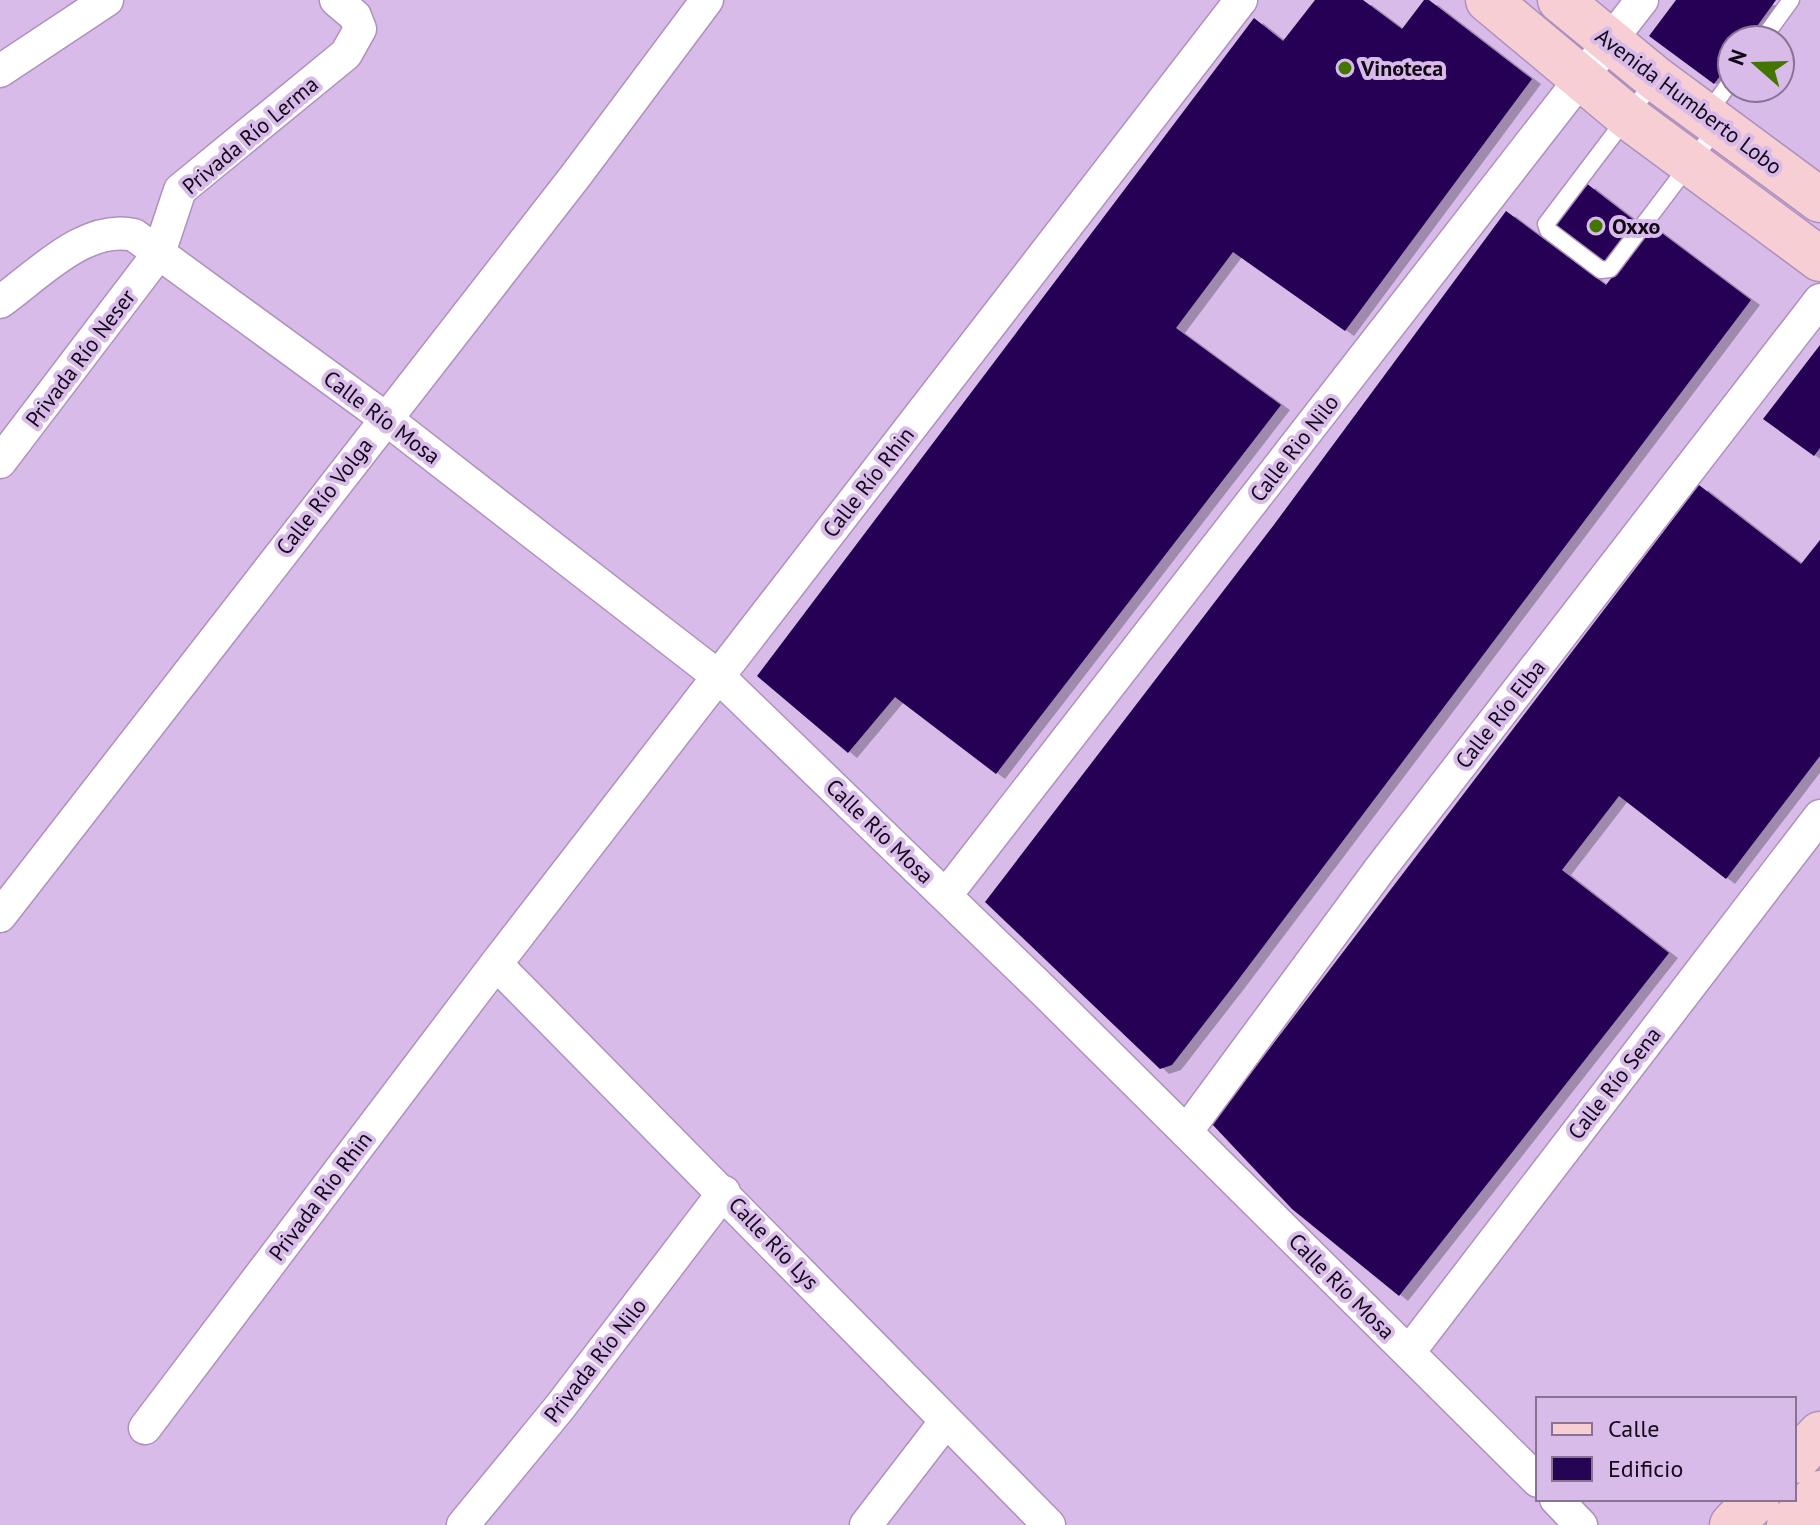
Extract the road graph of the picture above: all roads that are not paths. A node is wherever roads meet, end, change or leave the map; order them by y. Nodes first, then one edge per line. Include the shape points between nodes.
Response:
1 (107, 0) edge
2 (336, 0) edge
3 (707, 0) edge
4 (1241, 0) edge
5 (1488, 0) edge
6 (1560, 0) edge
7 (1642, 0) edge
8 (1791, 0) edge
9 (1774, 24) edge
10 (1609, 42) junction
11 (0, 71) edge
12 (1580, 79) junction
13 (1656, 79) junction
14 (1721, 104) edge
15 (1628, 117) junction
16 (1713, 120) junction
17 (1690, 164) junction
18 (1820, 200) edge
19 (159, 253) junction
20 (1820, 259) edge
21 (1820, 300) edge
22 (0, 302) edge
23 (385, 418) junction
24 (0, 462) edge
25 (719, 677) junction
26 (1820, 816) edge
27 (946, 895) junction
28 (0, 916) edge
29 (496, 964) junction
30 (1186, 1132) junction
31 (724, 1192) junction
32 (1409, 1352) junction
33 (946, 1421) junction
34 (145, 1428) dead end
35 (1820, 1434) edge
36 (1796, 1459) edge
37 (1536, 1479) edge
38 (1820, 1493) edge
39 (1558, 1501) edge
40 (463, 1525) edge
41 (866, 1525) edge
42 (1049, 1525) edge
43 (1581, 1525) edge
44 (1789, 1525) edge

1 - 11 street
2 - 19 street, Privada Río Lerma via 355,16 360,29 346,54 180,190
3 - 23 street, Calle Río Volga
4 - 25 street, Calle Río Rhin
5 - 12 main road
6 - 10 main road, Avenida Humberto Lobo
7 - 10 street, Calle Rio Nilo
8 - 9 lane
10 - 12 street, Calle Rio Nilo
10 - 13 main road, Avenida Humberto Lobo
12 - 15 main road
12 - 27 street, Calle Rio Nilo
13 - 15 lane
13 - 16 main road, Avenida Humberto Lobo
14 - 16 lane
15 - 17 main road
15 - 17 lane via 1546,224 1551,233 1608,272
16 - 17 lane
16 - 18 main road, Avenida Humberto Lobo
17 - 20 main road
19 - 22 street, Calle Río Mosa via 134,235 101,235
19 - 23 street, Calle Río Mosa
19 - 24 street, Privada Río Neser
21 - 30 street, Calle Río Elba via 1380,869
23 - 25 street, Calle Río Mosa
23 - 28 street, Calle Río Volga
25 - 27 street, Calle Río Mosa
25 - 29 street, Calle Río Rhin
26 - 32 street, Calle Río Sena
27 - 30 street, Calle Río Mosa
29 - 31 street, Calle Río Lys
29 - 34 street, Privada Río Rhin
30 - 32 street, Calle Río Mosa
31 - 33 street, Calle Río Lys
31 - 40 street, Privada Río Nilo
32 - 37 street, Calle Río Mosa
33 - 41 street
33 - 42 street, Calle Río Lys
35 - 36 main road
38 - 44 main road
39 - 43 street

